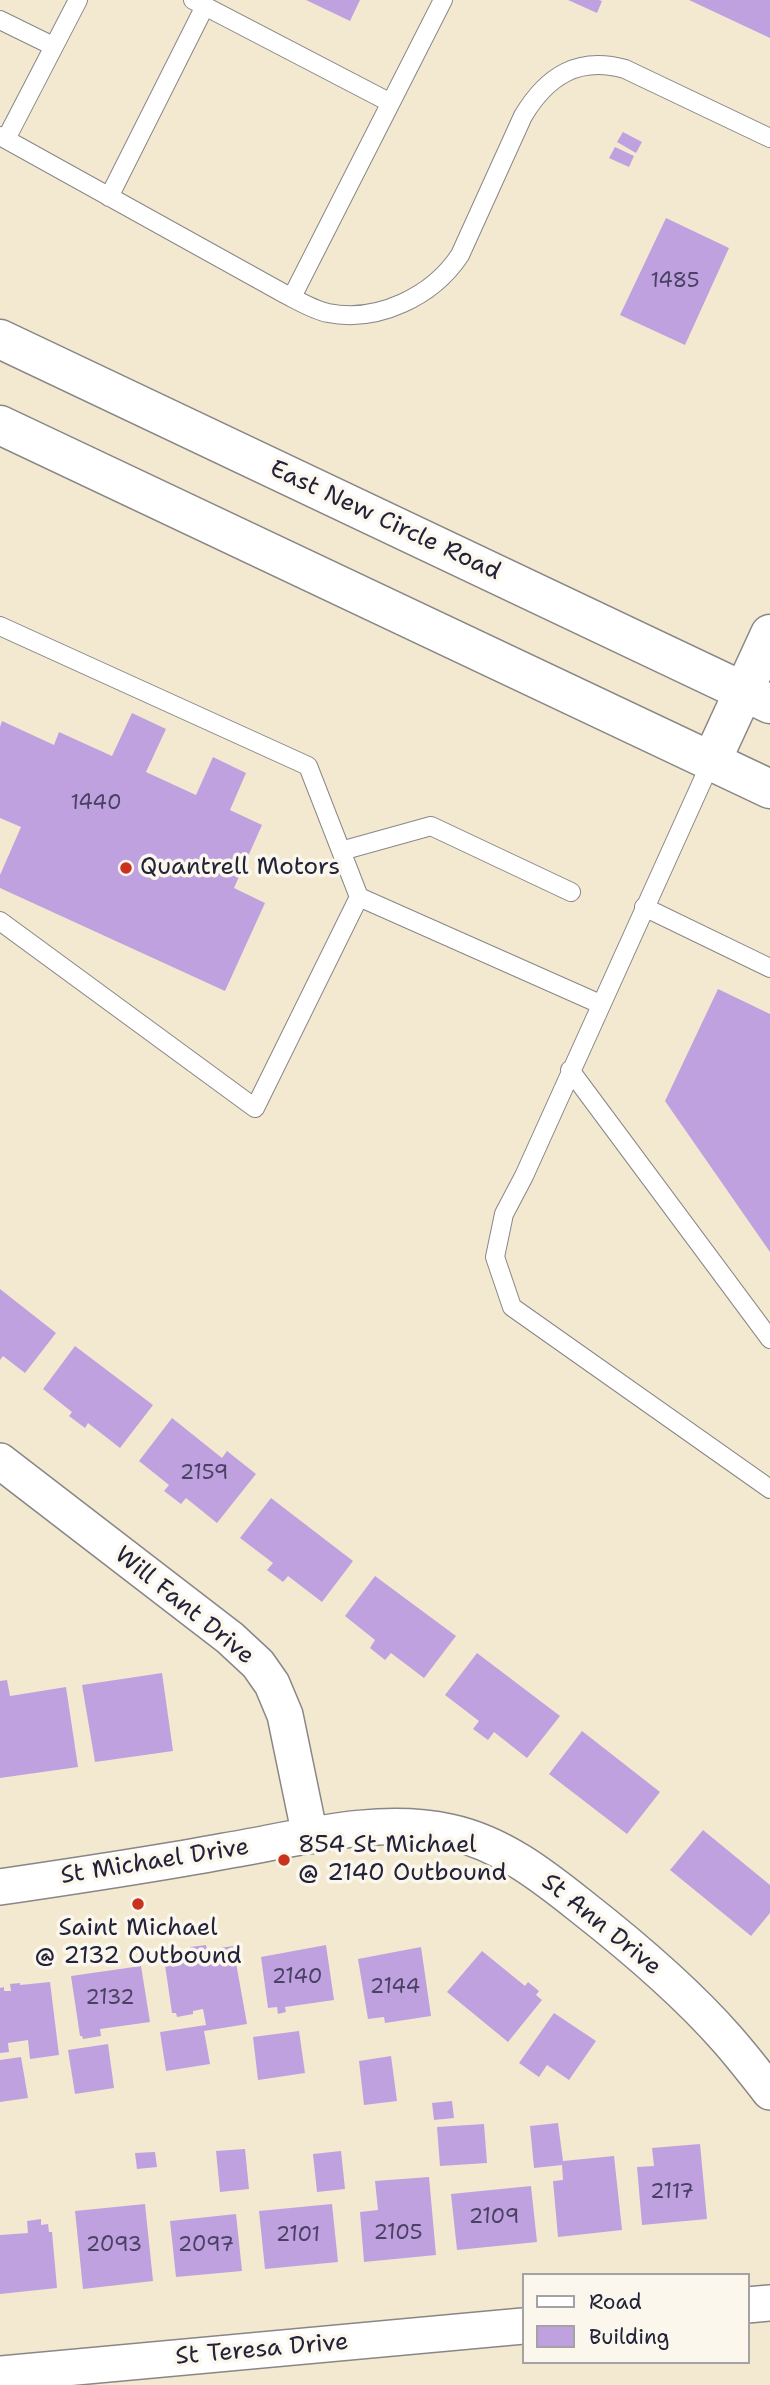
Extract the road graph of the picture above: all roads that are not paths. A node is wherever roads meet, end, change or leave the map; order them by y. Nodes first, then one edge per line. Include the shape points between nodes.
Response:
1 (78, 0) edge
2 (443, 0) edge
3 (199, 3) edge
4 (0, 20) edge
5 (53, 46) junction
6 (389, 102) junction
7 (3, 138) edge
8 (770, 138) edge
9 (109, 197) junction
10 (292, 297) junction
11 (0, 339) edge
12 (0, 425) edge
13 (0, 626) edge
14 (770, 635) edge
15 (757, 697) edge
16 (711, 762) junction
17 (770, 789) edge
18 (341, 851) junction
19 (571, 892) dead end
20 (359, 897) junction
21 (644, 907) junction
22 (0, 921) edge
23 (770, 968) edge
24 (600, 1004) junction
25 (570, 1070) junction
26 (770, 1339) edge
27 (0, 1461) edge
28 (770, 1489) edge
29 (310, 1836) junction
30 (0, 1887) edge
31 (770, 2092) edge
32 (770, 2303) edge
33 (749, 2305) edge
34 (522, 2326) edge
35 (0, 2374) edge

1 - 5 lane
2 - 6 lane
3 - 6 lane
3 - 9 lane
4 - 5 lane
5 - 7 lane
6 - 10 lane
7 - 9 lane
8 - 10 lane via 625,69 608,64 576,67 533,99 460,255 438,280 407,301 362,314 324,312
9 - 10 lane
11 - 15 main road, East New Circle Road
12 - 16 main road
13 - 18 lane via 308,766
14 - 15 main road
15 - 16 main road
16 - 17 main road
16 - 21 lane
18 - 19 lane via 431,826
18 - 20 lane
20 - 22 lane via 255,1108
20 - 24 lane
21 - 23 lane
21 - 24 lane
24 - 25 lane
25 - 26 lane
25 - 28 lane via 503,1214 495,1257 512,1307
27 - 29 street, Will Fant Drive via 258,1664 285,1715
29 - 30 street, St Michael Drive
29 - 31 street, St Ann Drive via 408,1826 476,1839 510,1854 614,1932 678,1989 726,2037
32 - 33 street
34 - 35 street, St Teresa Drive

